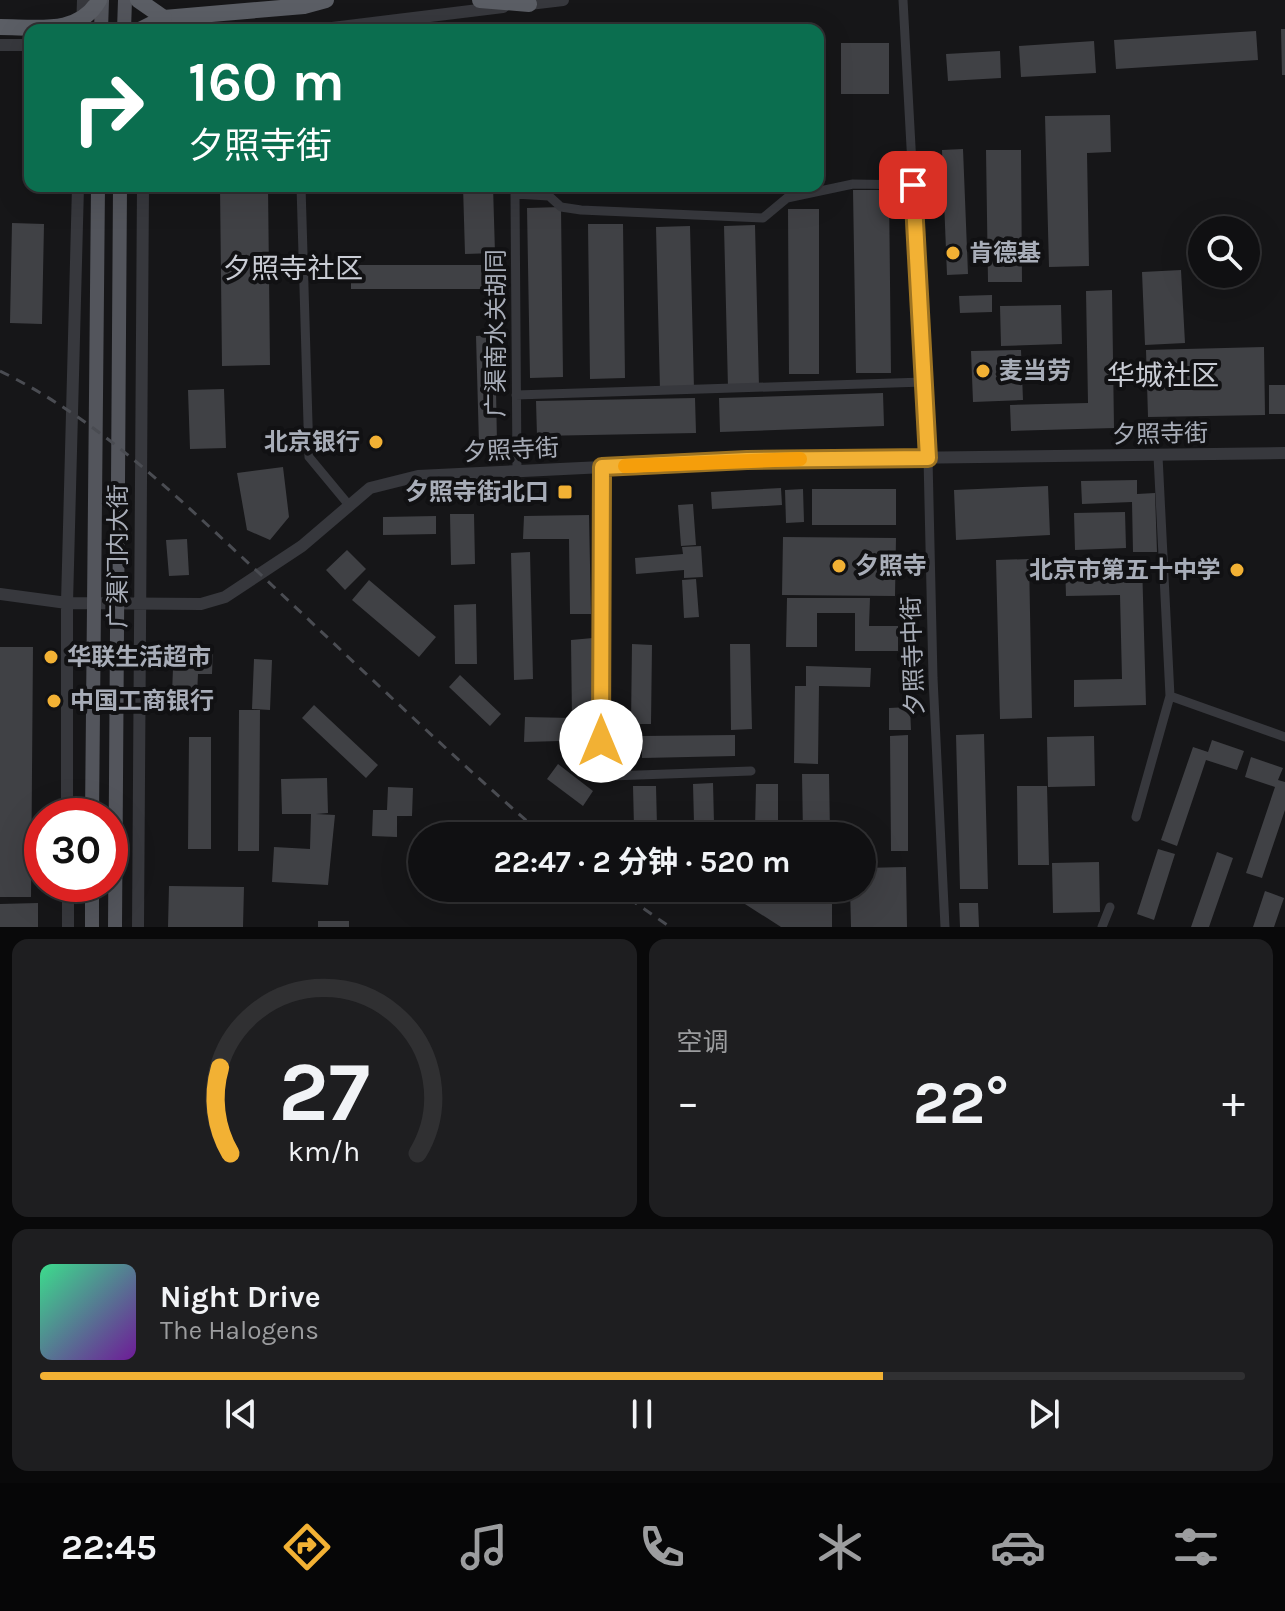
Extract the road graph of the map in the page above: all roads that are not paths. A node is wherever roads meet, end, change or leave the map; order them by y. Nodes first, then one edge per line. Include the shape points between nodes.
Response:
1 (125, 0) edge
2 (326, 0) edge
3 (480, 0) edge
4 (563, 0) edge
5 (903, 0) edge
6 (92, 1) edge
7 (144, 1) edge
8 (529, 4) junction
9 (164, 18) junction
10 (74, 24) edge
11 (84, 24) edge
12 (99, 24) edge
13 (124, 24) edge
14 (143, 24) edge
15 (154, 24) edge
16 (365, 24) edge
17 (24, 29) edge
18 (0, 30) edge
19 (24, 32) edge
20 (0, 45) edge
21 (24, 45) edge
22 (913, 185) junction
23 (824, 190) edge
24 (78, 192) edge
25 (98, 192) edge
26 (120, 192) edge
27 (143, 192) edge
28 (301, 192) edge
29 (815, 192) edge
30 (924, 382) junction
31 (516, 395) junction
32 (1285, 453) edge
33 (1158, 456) junction
34 (928, 458) junction
35 (602, 467) junction
36 (517, 471) junction
37 (348, 504) junction
38 (0, 594) edge
39 (93, 602) junction
40 (115, 602) junction
41 (67, 603) junction
42 (140, 603) junction
43 (1170, 696) junction
44 (1285, 737) edge
45 (751, 771) dead end
46 (67, 798) edge
47 (92, 798) edge
48 (1136, 817) dead end
49 (68, 902) edge
50 (91, 902) edge
51 (92, 902) edge
52 (1110, 907) dead end
53 (68, 927) edge
54 (83, 927) edge
55 (92, 927) edge
56 (118, 927) edge
57 (138, 927) edge
58 (945, 927) edge
59 (1102, 927) edge

1 - 13 main road
2 - 9 highway
3 - 8 highway
4 - 8 street
5 - 22 street, 夕照寺中街
6 - 10 highway, bridge via 92,13
6 - 11 street
6 - 12 main road
7 - 9 highway, bridge
7 - 14 street
8 - 16 street
9 - 15 highway, bridge
17 - 18 highway, bridge
18 - 19 highway
20 - 21 street
22 - 23 street, 广渠南水关胡同 via 853,184
22 - 30 street, 夕照寺中街
24 - 41 street, 广渠门内大街
25 - 39 main road, 广渠门内大街
26 - 40 main road, 广渠门内大街
27 - 42 street, 广渠门内大街
28 - 37 street via 309,457
29 - 31 street, 广渠南水关胡同 via 787,198 763,218 581,210 561,207 549,196 515,194
30 - 31 street
30 - 34 street, 夕照寺中街
31 - 36 street, 广渠南水关胡同
32 - 33 street, 夕照寺街
33 - 34 street, 夕照寺街
33 - 43 street
34 - 35 street, 夕照寺街
34 - 58 street, 夕照寺中街
35 - 36 street, 夕照寺街
35 - 45 street via 601,771 611,776
36 - 37 street, 夕照寺街 via 418,476 370,488
37 - 42 street, 夕照寺街 via 302,546 225,597 201,604
38 - 41 street, 夕照寺街
39 - 40 street, 夕照寺街
39 - 41 street, 夕照寺街
39 - 47 main road, 广渠门内大街
40 - 42 street, 夕照寺街
40 - 56 main road, 广渠门内大街
41 - 46 street, 广渠门内大街
42 - 57 street, 广渠门内大街
43 - 44 street
43 - 48 street
49 - 53 street
50 - 54 main road
51 - 55 main road
52 - 59 street

